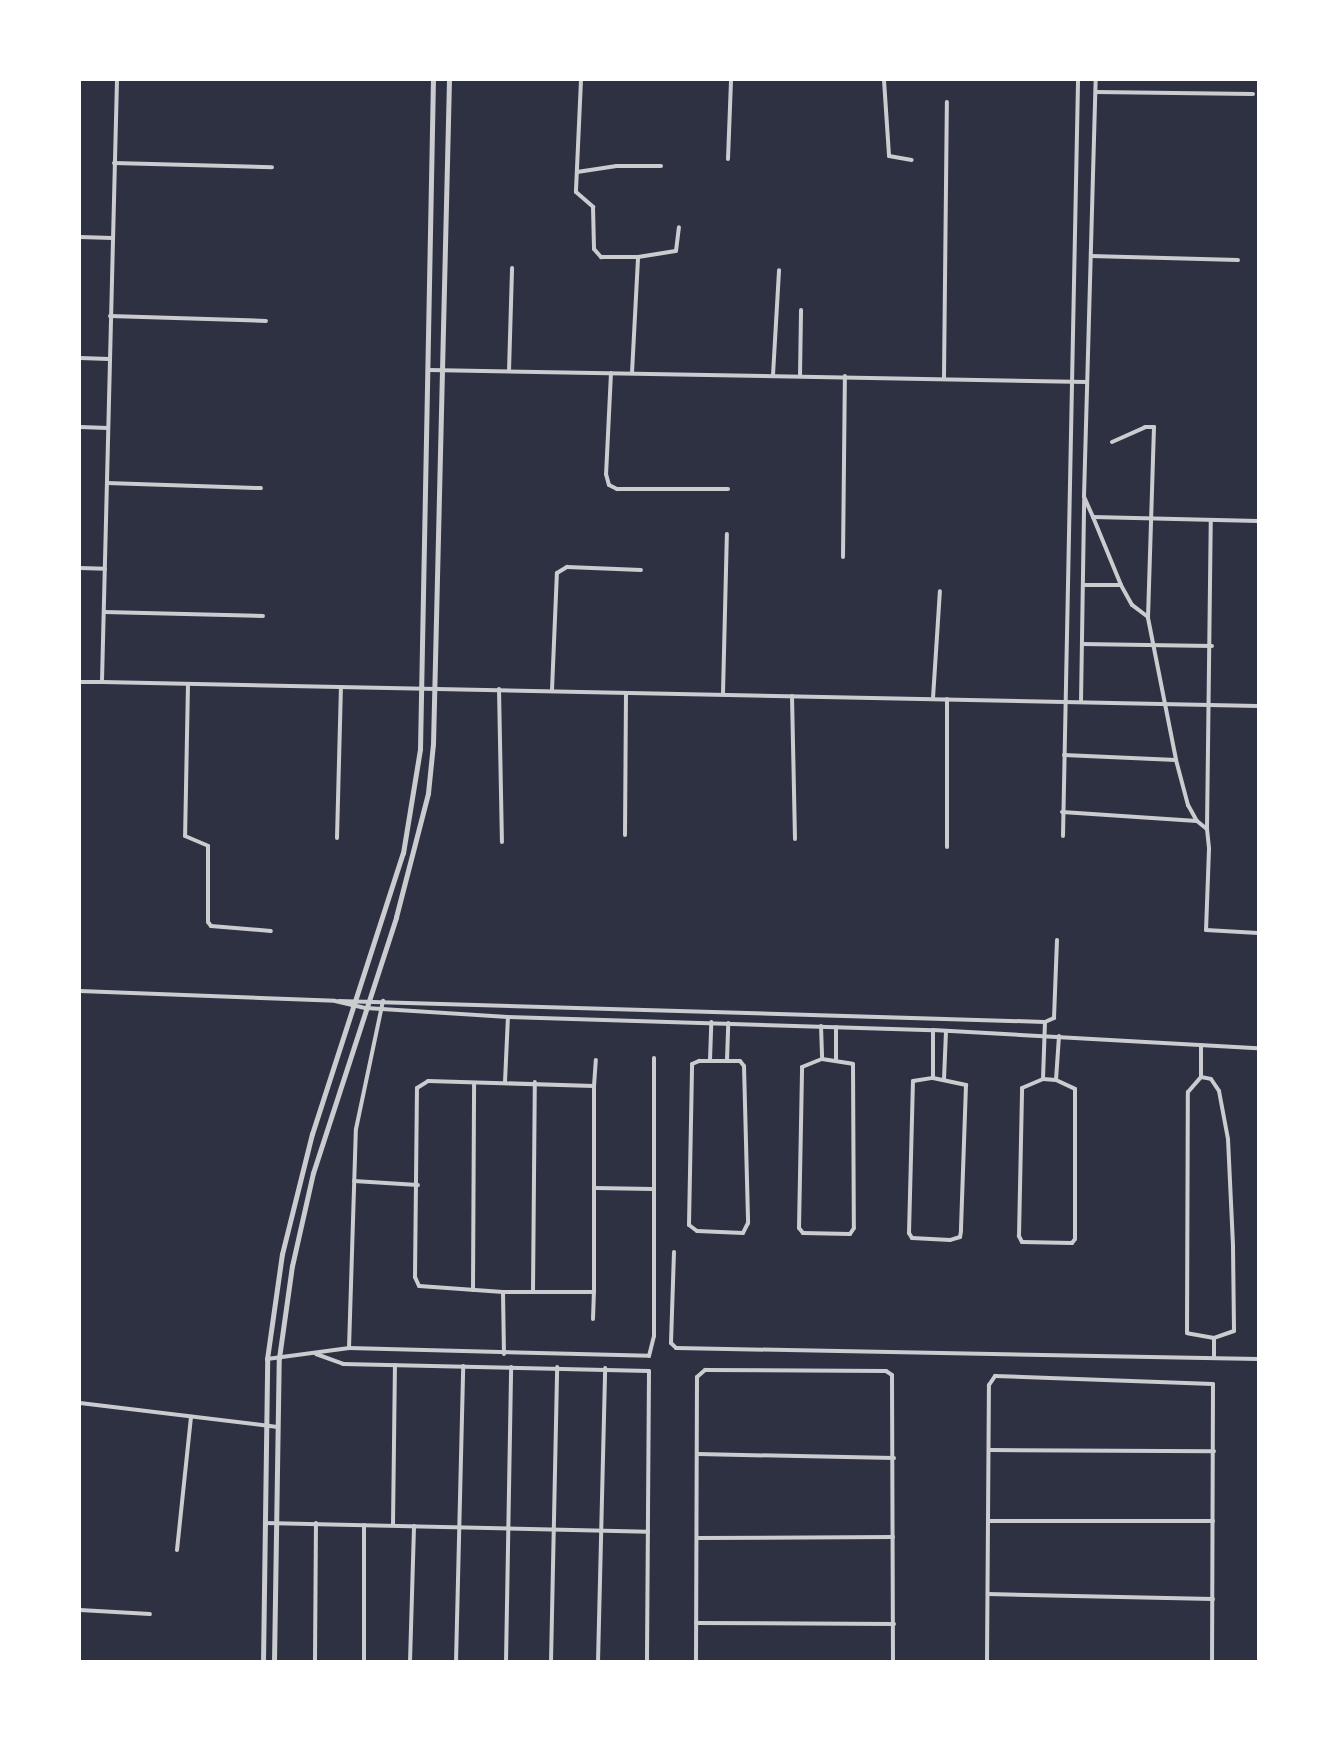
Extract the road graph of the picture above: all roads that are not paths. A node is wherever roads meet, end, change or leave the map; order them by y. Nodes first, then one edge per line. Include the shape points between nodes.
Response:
1 (117, 80) edge
2 (433, 80) edge
3 (449, 80) edge
4 (581, 80) edge
5 (731, 80) edge
6 (884, 80) edge
7 (1078, 80) edge
8 (1096, 80) edge
9 (1096, 92) junction
10 (1252, 94) dead end
11 (947, 102) dead end
12 (728, 159) dead end
13 (912, 160) dead end
14 (114, 163) junction
15 (661, 166) dead end
16 (272, 167) dead end
17 (577, 172) junction
18 (679, 226) dead end
19 (80, 237) edge
20 (112, 238) junction
21 (1091, 256) junction
22 (638, 257) junction
23 (1238, 260) dead end
24 (512, 268) dead end
25 (780, 270) dead end
26 (801, 310) dead end
27 (110, 316) junction
28 (266, 321) dead end
29 (80, 358) edge
30 (110, 359) junction
31 (429, 370) junction
32 (439, 370) junction
33 (509, 371) junction
34 (611, 373) junction
35 (632, 373) junction
36 (773, 375) junction
37 (800, 376) junction
38 (846, 376) junction
39 (944, 377) junction
40 (1072, 382) junction
41 (1087, 382) junction
42 (80, 427) edge
43 (108, 428) junction
44 (1112, 442) dead end
45 (107, 483) junction
46 (261, 488) dead end
47 (728, 489) dead end
48 (1084, 497) junction
49 (1093, 517) junction
50 (1154, 518) junction
51 (1211, 520) junction
52 (1258, 521) edge
53 (727, 534) dead end
54 (843, 557) dead end
55 (80, 568) edge
56 (105, 569) junction
57 (641, 570) dead end
58 (1083, 585) junction
59 (1121, 585) junction
60 (940, 591) dead end
61 (104, 612) junction
62 (263, 616) dead end
63 (1148, 618) junction
64 (1082, 644) junction
65 (1156, 644) junction
66 (1212, 646) junction
67 (80, 682) edge
68 (102, 682) junction
69 (188, 684) junction
70 (341, 687) junction
71 (420, 688) junction
72 (432, 688) junction
73 (499, 689) junction
74 (552, 690) junction
75 (723, 693) junction
76 (626, 694) junction
77 (792, 696) junction
78 (933, 698) junction
79 (946, 699) junction
80 (1081, 702) junction
81 (1064, 703) junction
82 (1168, 704) junction
83 (1210, 705) junction
84 (1258, 706) edge
85 (1064, 755) junction
86 (1176, 760) junction
87 (1062, 812) junction
88 (1197, 821) junction
89 (1207, 829) junction
90 (625, 835) dead end
91 (1063, 837) dead end
92 (337, 838) dead end
93 (795, 839) dead end
94 (502, 842) dead end
95 (947, 847) dead end
96 (271, 931) dead end
97 (1258, 933) edge
98 (1057, 940) dead end
99 (80, 991) edge
100 (352, 999) junction
101 (369, 1000) junction
102 (335, 1001) junction
103 (383, 1001) junction
104 (350, 1007) junction
105 (366, 1008) junction
106 (382, 1010) junction
107 (508, 1017) junction
108 (711, 1022) junction
109 (1045, 1022) junction
110 (728, 1023) junction
111 (821, 1026) junction
112 (836, 1027) junction
113 (933, 1030) junction
114 (946, 1030) junction
115 (1044, 1036) junction
116 (1059, 1036) junction
117 (1202, 1045) junction
118 (1258, 1048) edge
119 (654, 1058) dead end
120 (822, 1059) junction
121 (836, 1059) junction
122 (596, 1060) dead end
123 (710, 1060) junction
124 (727, 1060) junction
125 (1202, 1077) junction
126 (933, 1078) junction
127 (944, 1079) junction
128 (1043, 1079) junction
129 (1056, 1080) junction
130 (505, 1082) junction
131 (534, 1082) junction
132 (474, 1083) junction
133 (594, 1086) junction
134 (354, 1181) junction
135 (418, 1185) junction
136 (596, 1188) junction
137 (652, 1189) junction
138 (674, 1251) dead end
139 (473, 1290) junction
140 (533, 1291) junction
141 (503, 1292) junction
142 (594, 1292) junction
143 (593, 1318) dead end
144 (1214, 1338) junction
145 (349, 1348) junction
146 (315, 1354) junction
147 (504, 1354) junction
148 (279, 1358) junction
149 (1214, 1358) junction
150 (267, 1359) junction
151 (1258, 1359) edge
152 (395, 1365) junction
153 (463, 1366) junction
154 (511, 1366) junction
155 (557, 1367) junction
156 (605, 1368) junction
157 (80, 1403) edge
158 (191, 1417) junction
159 (267, 1427) junction
160 (278, 1427) junction
161 (990, 1449) junction
162 (1214, 1451) junction
163 (698, 1454) junction
164 (894, 1458) junction
165 (989, 1521) junction
166 (1214, 1521) junction
167 (265, 1523) junction
168 (276, 1523) junction
169 (316, 1523) junction
170 (364, 1525) junction
171 (393, 1525) junction
172 (414, 1526) junction
173 (460, 1527) junction
174 (508, 1528) junction
175 (554, 1530) junction
176 (600, 1531) junction
177 (648, 1532) junction
178 (893, 1537) junction
179 (697, 1538) junction
180 (177, 1550) dead end
181 (988, 1594) junction
182 (1213, 1599) junction
183 (80, 1610) edge
184 (150, 1614) dead end
185 (696, 1623) junction
186 (894, 1624) junction
187 (263, 1662) edge
188 (274, 1662) edge
189 (315, 1662) edge
190 (364, 1662) edge
191 (410, 1662) edge
192 (456, 1662) edge
193 (506, 1662) edge
194 (551, 1662) edge
195 (598, 1662) edge
196 (647, 1662) edge
197 (696, 1662) edge
198 (893, 1662) edge
199 (987, 1662) edge
200 (1212, 1662) edge

1 - 14 street
2 - 31 street
3 - 32 street
4 - 17 street
5 - 12 street
6 - 13 street via 889,156
7 - 40 street
8 - 9 street
9 - 10 street
9 - 21 street
11 - 39 street
14 - 16 street
14 - 20 street
15 - 17 street via 617,166
17 - 22 street via 576,192 593,207 596,254
18 - 22 street via 676,251
19 - 20 street
20 - 27 street
21 - 23 street
21 - 41 street
22 - 35 street
24 - 33 street
25 - 36 street
26 - 37 street
27 - 28 street
27 - 30 street
29 - 30 street
30 - 43 street
31 - 32 street
31 - 71 street
32 - 33 street
32 - 72 street
33 - 34 street
34 - 35 street
34 - 47 street via 606,474 609,485 617,489
35 - 36 street
36 - 37 street
37 - 38 street
38 - 39 street
38 - 54 street
39 - 40 street
40 - 41 street
40 - 81 street
41 - 48 street
42 - 43 street
43 - 45 street
44 - 50 street via 1145,427 1154,427
45 - 46 street
45 - 56 street
48 - 49 street
48 - 58 street
49 - 50 street
49 - 59 street
50 - 51 street
50 - 63 street
51 - 52 street
51 - 66 street
53 - 75 street
55 - 56 street
56 - 61 street
57 - 74 street via 567,567 557,573
58 - 59 street
58 - 64 street
59 - 63 street via 1132,605
60 - 78 street
61 - 62 street
61 - 68 street
63 - 65 street
64 - 65 street
64 - 80 street
65 - 66 street
65 - 82 street
66 - 83 street
67 - 68 street
68 - 69 street
69 - 70 street
69 - 96 street via 185,836 207,846 208,922 211,926
70 - 71 street
70 - 92 street
71 - 72 street
71 - 100 street via 420,749 405,843 379,932
72 - 73 street
72 - 101 street via 433,744 426,804 417,846
73 - 74 street
73 - 94 street
74 - 76 street
75 - 76 street
75 - 77 street
76 - 90 street
77 - 78 street
77 - 93 street
78 - 79 street
79 - 81 street
79 - 95 street
80 - 81 street
80 - 82 street
81 - 85 street
82 - 83 street
82 - 86 street
83 - 84 street
83 - 89 street
85 - 86 street
85 - 87 street
86 - 88 street via 1188,805
87 - 88 street
87 - 91 street
88 - 89 street
89 - 97 street via 1204,927 1209,932
98 - 109 street via 1053,1018
99 - 102 street
100 - 101 street
100 - 102 street
100 - 104 street
101 - 103 street
101 - 105 street
102 - 104 street
103 - 106 street
103 - 109 street
104 - 105 street
104 - 150 street via 297,1186 282,1254
105 - 106 street
105 - 148 street via 301,1215
106 - 107 street
106 - 134 street via 359,1104
107 - 108 street
107 - 130 street
108 - 110 street
108 - 123 street
109 - 115 street
110 - 111 street
110 - 124 street
111 - 112 street
111 - 120 street
112 - 113 street
112 - 121 street
113 - 114 street
113 - 126 street
114 - 115 street
114 - 127 street
115 - 116 street
115 - 128 street
116 - 117 street
116 - 129 street
117 - 118 street
117 - 125 street
119 - 137 street
120 - 121 street
120 - 121 street via 802,1067 799,1228 802,1233 850,1234 854,1228 853,1064
122 - 133 street
123 - 124 street
123 - 124 street via 692,1064 689,1225 697,1231 743,1233 748,1223 744,1066 740,1061
125 - 144 street via 1211,1079 1218,1091 1229,1161 1234,1331 1227,1337
125 - 144 street via 1188,1092 1188,1333
126 - 127 street
126 - 127 street via 913,1081 909,1233 924,1240 950,1240 960,1237 961,1230 966,1085
128 - 129 street
128 - 129 street via 1022,1088 1018,1229 1022,1242 1071,1243 1075,1239 1075,1089
130 - 131 street
130 - 132 street
131 - 133 street
131 - 140 street
132 - 135 street via 428,1081 417,1088
132 - 139 street
133 - 136 street
134 - 135 street
134 - 145 street
135 - 139 street via 415,1276 419,1286
136 - 137 street
136 - 142 street
137 - 147 street via 654,1336 649,1356
138 - 149 street via 672,1343 676,1348
139 - 141 street
140 - 141 street
140 - 142 street
141 - 147 street
142 - 143 street
144 - 149 street
145 - 146 street
145 - 147 street
146 - 148 street
146 - 152 street via 342,1364
148 - 150 street
148 - 160 street
149 - 151 street
150 - 159 street
152 - 153 street
152 - 171 street
153 - 154 street
153 - 173 street
154 - 155 street
154 - 174 street
155 - 156 street
155 - 175 street
156 - 176 street
156 - 177 street via 649,1371
157 - 158 street
158 - 159 street
158 - 180 street
159 - 160 street
159 - 167 street
160 - 168 street
161 - 162 street
161 - 162 street via 988,1385 995,1376 1208,1382 1215,1391
161 - 165 street
162 - 166 street
163 - 164 street
163 - 164 street via 699,1372 886,1371 894,1380
163 - 179 street
164 - 178 street
165 - 166 street
165 - 181 street
166 - 182 street
167 - 168 street
167 - 187 street
168 - 169 street
168 - 188 street
169 - 170 street
169 - 189 street
170 - 171 street
170 - 190 street
171 - 172 street
172 - 173 street
172 - 191 street
173 - 174 street
173 - 192 street
174 - 175 street
174 - 193 street
175 - 176 street
175 - 194 street
176 - 177 street
176 - 195 street
177 - 196 street
178 - 179 street
178 - 186 street
179 - 185 street
181 - 182 street
181 - 199 street
182 - 200 street
183 - 184 street
185 - 186 street
185 - 197 street
186 - 198 street

